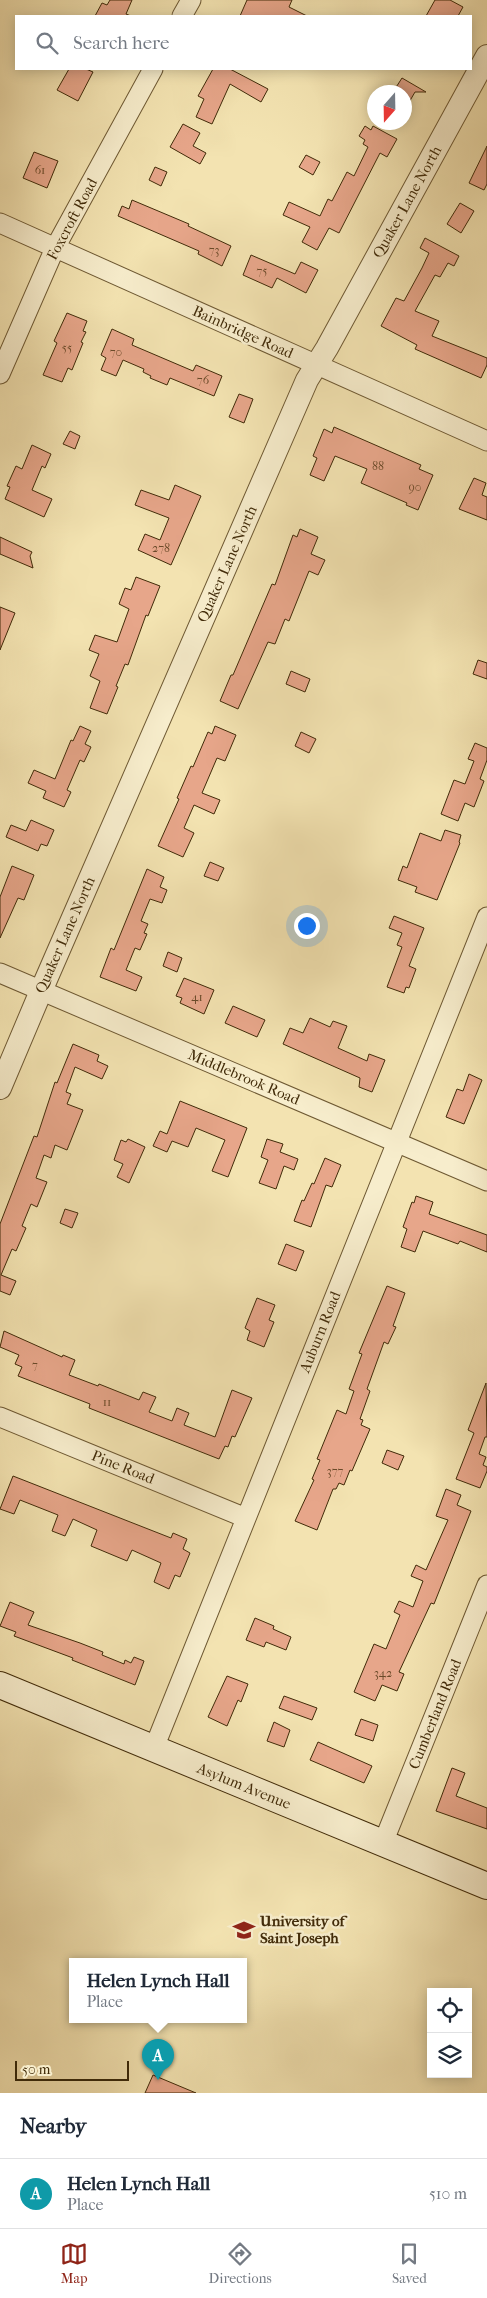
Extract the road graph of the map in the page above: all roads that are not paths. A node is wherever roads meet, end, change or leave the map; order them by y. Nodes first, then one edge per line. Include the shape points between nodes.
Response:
1 (191, 0) edge
2 (183, 15) edge
3 (487, 56) edge
4 (152, 70) edge
5 (0, 223) edge
6 (56, 248) junction
7 (317, 364) junction
8 (0, 374) edge
9 (487, 441) edge
10 (487, 917) edge
11 (0, 973) edge
12 (40, 990) junction
13 (0, 1088) edge
14 (396, 1142) junction
15 (487, 1181) edge
16 (0, 1417) edge
17 (246, 1518) junction
18 (487, 1584) edge
19 (0, 1684) edge
20 (154, 1748) junction
21 (383, 1843) junction
22 (487, 1886) edge

1 - 2 street
3 - 7 street, Quaker Lane North
4 - 6 street, Foxcroft Road
5 - 6 street, Bainbridge Road
6 - 7 street, Bainbridge Road
6 - 8 street, Foxcroft Road
7 - 9 street, Bainbridge Road
7 - 12 street, Quaker Lane North via 307,380
10 - 14 street, Auburn Road
11 - 12 street, Middlebrook Road
12 - 13 street, Quaker Lane North
12 - 14 street, Middlebrook Road
14 - 15 street, Middlebrook Road
14 - 17 street, Auburn Road
16 - 17 street, Pine Road
17 - 20 street, Auburn Road
18 - 21 street, Cumberland Road
19 - 20 main road, Asylum Avenue
20 - 21 main road, Asylum Avenue
21 - 22 main road, Asylum Avenue

